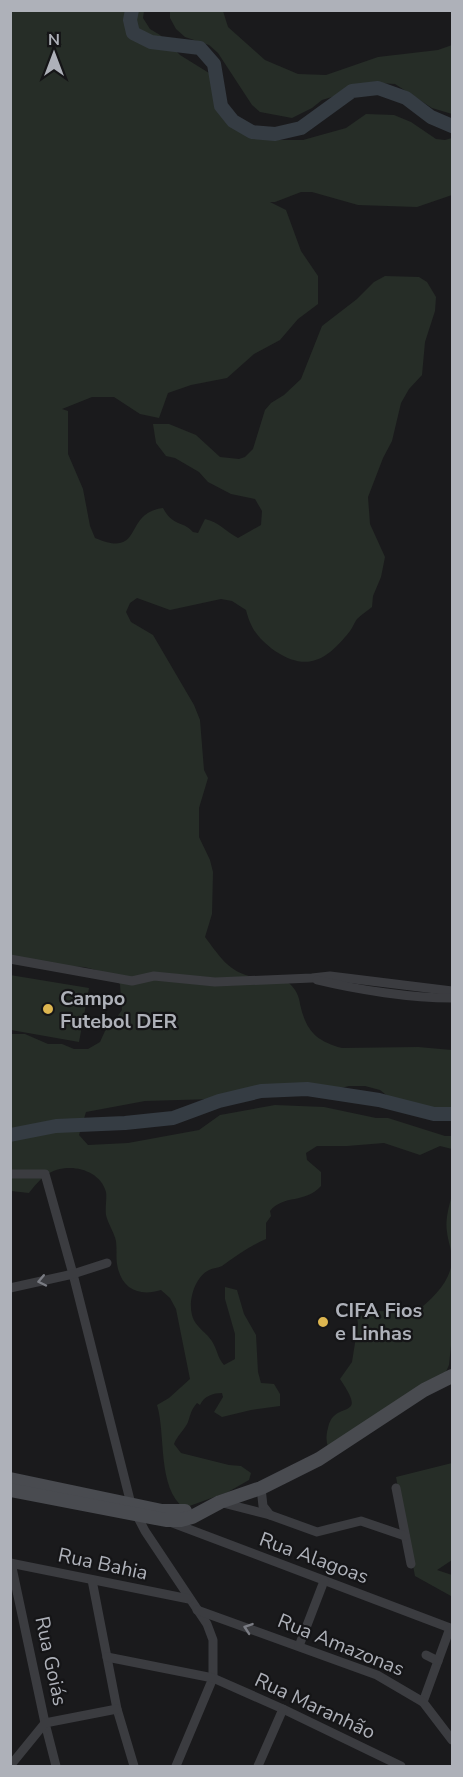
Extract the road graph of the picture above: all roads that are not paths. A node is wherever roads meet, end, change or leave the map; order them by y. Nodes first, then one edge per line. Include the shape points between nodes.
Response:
1 (10, 959) edge
2 (312, 978) junction
3 (453, 991) edge
4 (453, 998) edge
5 (10, 1174) edge
6 (107, 1263) dead end
7 (74, 1274) junction
8 (10, 1288) edge
9 (453, 1376) edge
10 (10, 1479) edge
11 (261, 1488) junction
12 (396, 1488) dead end
13 (10, 1490) edge
14 (220, 1502) junction
15 (133, 1509) junction
16 (166, 1515) junction
17 (270, 1515) junction
18 (405, 1536) junction
19 (11, 1563) edge
20 (411, 1564) dead end
21 (92, 1580) junction
22 (324, 1581) junction
23 (189, 1599) junction
24 (197, 1610) junction
25 (299, 1646) junction
26 (426, 1655) dead end
27 (106, 1657) junction
28 (438, 1661) junction
29 (213, 1678) junction
30 (423, 1702) junction
31 (117, 1709) junction
32 (283, 1709) junction
33 (45, 1723) junction
34 (453, 1740) edge
35 (10, 1766) edge
36 (56, 1767) edge
37 (134, 1767) edge
38 (176, 1767) edge
39 (258, 1767) edge
40 (401, 1767) edge

1 - 2 street via 132,981 154,976 215,982
2 - 3 street via 330,976
2 - 4 street via 338,985
5 - 7 street via 45,1174
6 - 7 street
7 -> 8 street
7 - 15 street
9 - 11 street via 424,1390 319,1459
10 - 15 street
11 - 14 street
11 - 17 street via 263,1506
12 - 18 street
13 - 15 street
14 - 16 street via 203,1510
14 - 17 street
15 - 16 street
15 - 23 street
16 - 22 street, Rua Alagoas
17 - 18 street via 317,1532 361,1521
18 - 20 street
19 - 21 street, Rua Bahia
19 - 33 street, Rua Goiás
21 - 23 street, Rua Bahia
21 - 27 street
22 - 25 street
22 - 28 street, Rua Alagoas via 450,1628
23 - 24 street
25 -> 24 street, Rua Amazonas
24 - 29 street via 213,1640
25 - 30 street, Rua Amazonas via 377,1675
26 - 28 street
27 - 29 street, Rua Maranhão
27 - 31 street
28 - 30 street
29 - 32 street, Rua Maranhão
29 - 38 street
30 - 34 street, Rua Amazonas
31 - 33 street
31 - 37 street
32 - 39 street
32 - 40 street, Rua Maranhão
33 - 35 street
33 - 36 street, Rua Goiás

